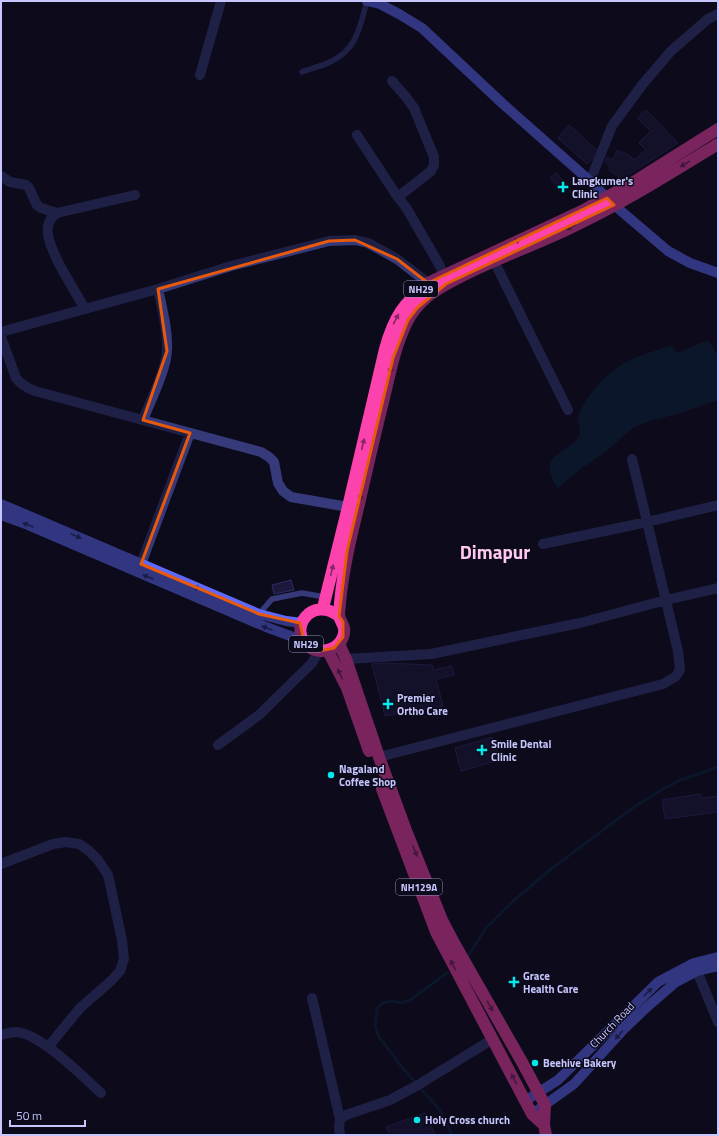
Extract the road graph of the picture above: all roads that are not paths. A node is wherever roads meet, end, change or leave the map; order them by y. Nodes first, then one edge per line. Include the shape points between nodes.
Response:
1 (221, 1) edge
2 (367, 1) edge
3 (718, 14) edge
4 (302, 72) dead end
5 (200, 75) dead end
6 (392, 80) dead end
7 (718, 129) edge
8 (357, 135) dead end
9 (718, 144) edge
10 (1, 176) edge
11 (590, 181) junction
12 (135, 195) dead end
13 (398, 197) junction
14 (610, 202) junction
15 (57, 213) junction
16 (494, 261) junction
17 (718, 273) edge
18 (443, 275) junction
19 (428, 283) junction
20 (158, 289) junction
21 (85, 309) junction
22 (1, 332) edge
23 (1, 337) edge
24 (568, 410) dead end
25 (143, 420) junction
26 (190, 433) junction
27 (632, 459) dead end
28 (1, 504) edge
29 (718, 505) edge
30 (348, 507) junction
31 (1, 515) edge
32 (647, 522) junction
33 (543, 544) dead end
34 (142, 564) junction
35 (718, 588) edge
36 (666, 600) junction
37 (324, 603) junction
38 (259, 614) junction
39 (339, 616) junction
40 (302, 623) junction
41 (304, 641) junction
42 (329, 649) junction
43 (346, 659) junction
44 (218, 745) dead end
45 (379, 757) junction
46 (1, 864) edge
47 (718, 957) edge
48 (718, 966) edge
49 (697, 971) junction
50 (312, 998) dead end
51 (718, 1022) edge
52 (1, 1035) edge
53 (493, 1039) junction
54 (48, 1047) junction
55 (101, 1093) dead end
56 (538, 1093) junction
57 (525, 1101) junction
58 (545, 1105) junction
59 (532, 1114) junction
60 (340, 1120) junction
61 (545, 1130) edge
62 (340, 1135) edge

1 - 5 street
2 - 4 lane via 357,36 351,46 331,62
2 - 11 main road via 380,4 422,28
3 - 11 street via 671,51 642,85 612,126
6 - 13 street via 414,108 434,158 431,171
7 - 14 highway, NH29
8 - 13 street
9 -> 14 highway, NH29 via 650,185
10 - 15 street via 10,182 26,185 41,208
11 - 14 main road
12 - 15 street
13 - 18 street via 408,209
14 -> 16 highway, NH29 via 571,228
14 - 17 main road via 668,250 690,263
18 -> 14 highway, NH29
15 - 21 street via 50,219 49,238 55,255
16 - 24 street
16 -> 39 highway, NH29 via 446,284 428,296 408,320 393,358 347,551
18 - 19 highway, NH29
19 - 20 street via 397,259 368,243 354,240 329,241 231,266
30 -> 19 highway, NH29 via 390,333 402,308
20 - 21 street
20 - 25 street via 167,351
21 - 22 street
23 - 25 street via 16,378 26,388
25 - 26 street
26 - 30 street via 265,454 274,462 278,482 283,491 291,497
26 - 34 street
27 - 32 street
28 -> 34 main road
29 - 32 street
37 -> 30 highway, NH29
41 -> 31 main road via 266,628
32 - 33 street
32 - 36 street
34 -> 38 main road
35 - 36 street
36 - 43 street via 580,623 431,654
36 - 45 street via 680,670 675,677 663,684
37 - 38 lane via 302,593 272,599
37 - 39 highway
37 - 40 highway, NH29 via 306,615
38 - 40 main road
39 - 42 highway, NH29 via 343,622 343,638
40 - 41 highway, NH29
41 - 42 highway, NH29 via 310,648
42 - 43 highway, NH129A
42 - 44 street via 259,715
53 -> 42 highway, NH129A via 436,932 347,688
43 - 45 highway, NH129A
45 -> 56 highway, NH129A via 448,932
46 - 54 street via 53,844 66,842 79,844 88,850 108,876 122,940 124,959 120,971 80,1008
56 -> 47 main road via 558,1080 658,982 694,963
48 - 49 main road, Church Road
49 - 51 street
49 -> 58 main road, Church Road via 676,982 647,1007 574,1084
50 - 60 street
52 - 54 street via 17,1032
57 -> 53 highway, NH129A
53 - 60 street via 404,1093 346,1115
54 - 55 street
56 - 57 main road
56 - 58 highway, NH129A
57 - 59 highway, NH129A
58 - 59 main road, Church Road
58 - 61 highway, NH129A
59 - 61 highway, NH129A
60 - 62 street

